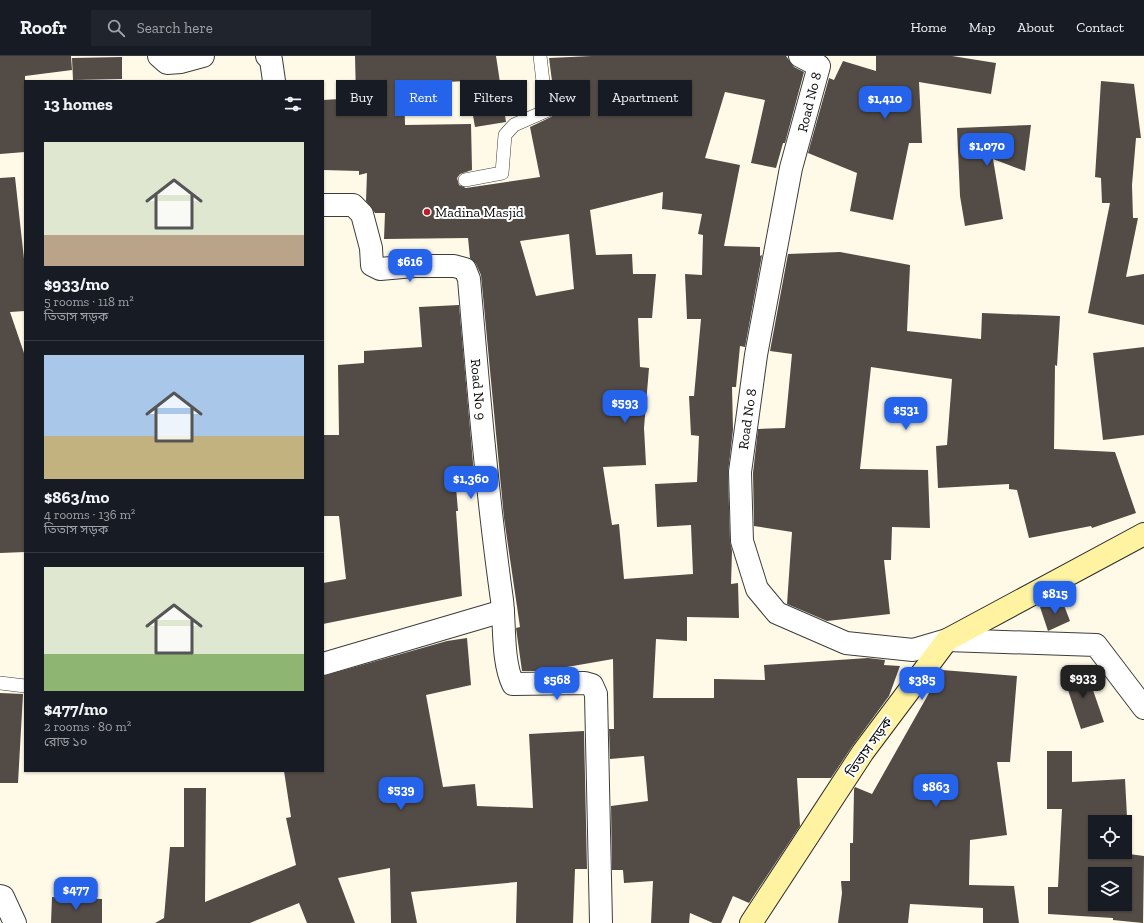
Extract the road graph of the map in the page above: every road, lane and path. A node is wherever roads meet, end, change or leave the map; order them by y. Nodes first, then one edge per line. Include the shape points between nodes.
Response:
1 (159, 56) edge
2 (203, 56) edge
3 (267, 56) edge
4 (540, 56) edge
5 (800, 56) edge
6 (274, 80) edge
7 (465, 180) dead end
8 (324, 205) edge
9 (1144, 534) edge
10 (503, 611) junction
11 (946, 640) junction
12 (324, 664) edge
13 (0, 683) edge
14 (24, 686) edge
15 (1144, 708) edge
16 (0, 896) edge
17 (16, 923) edge
18 (601, 923) edge
19 (751, 923) edge

1 - 2 street via 167,63
3 - 6 street via 271,60
4 - 7 lane via 548,110 514,125 505,135 502,173
5 - 11 street, Road No 8 via 819,66 791,168 756,355 740,472 742,541 757,589 777,613 846,643 913,650
8 - 10 street, Road No 9 via 353,205 362,214 372,264 380,270 414,266 454,266 465,269 488,500
9 - 11 street, তিতাস সড়ক
10 - 12 street
10 - 18 street, Road No 9 via 508,674 513,684 585,683 592,686 596,694
11 - 15 street via 1096,645
11 - 19 street, তিতাস সড়ক via 863,752
13 - 14 lane
16 - 17 street via 3,897

